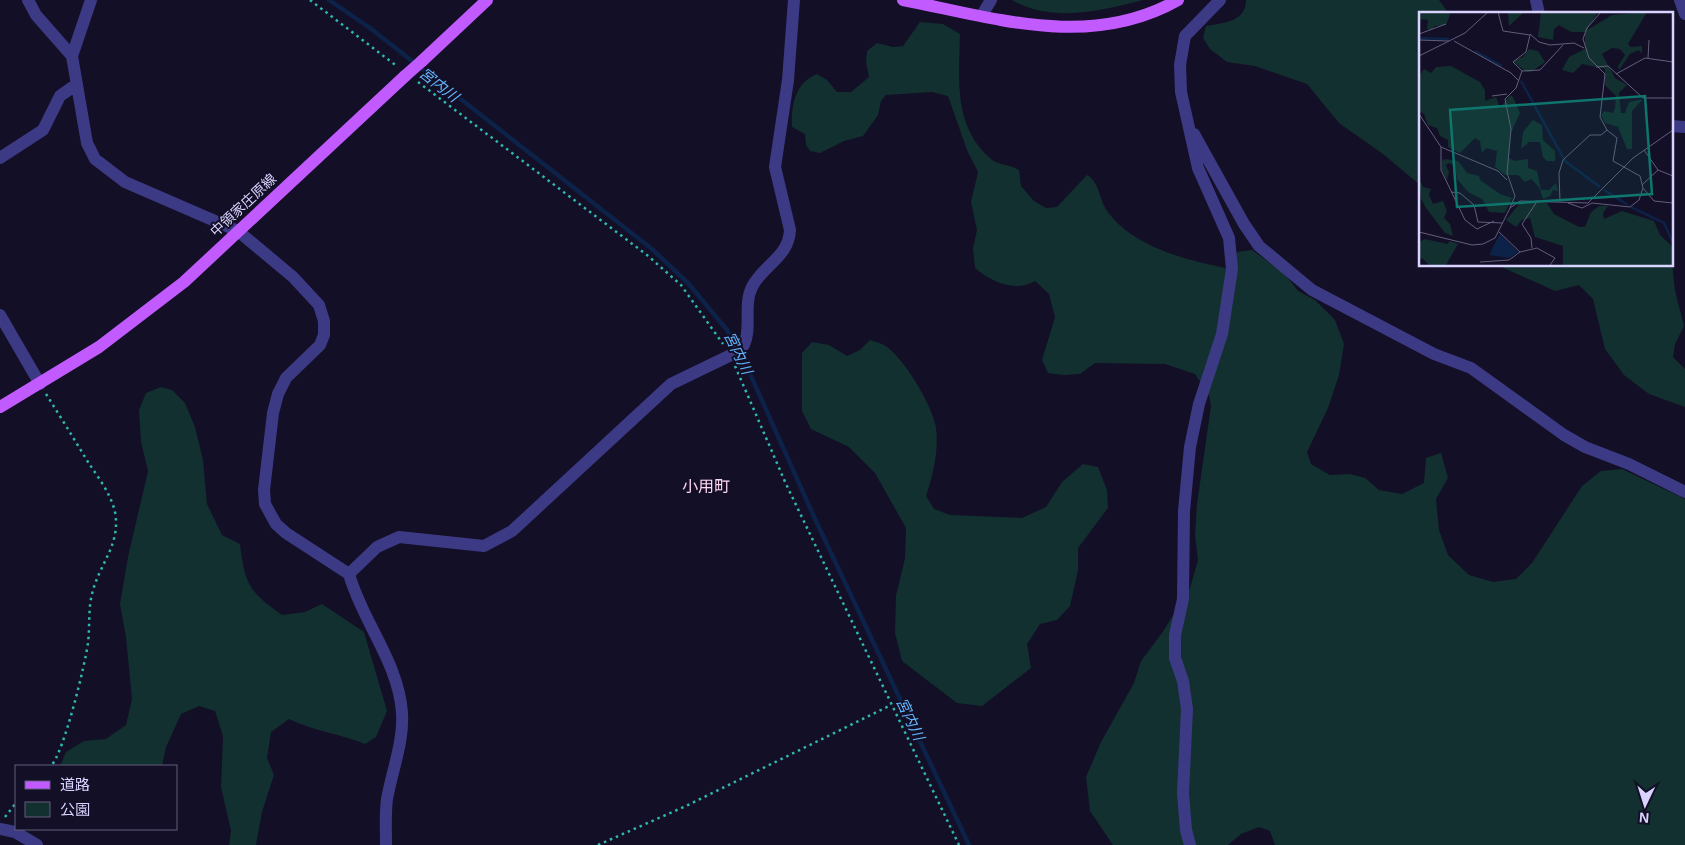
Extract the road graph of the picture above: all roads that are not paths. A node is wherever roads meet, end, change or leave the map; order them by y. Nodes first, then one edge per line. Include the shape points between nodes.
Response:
1 (28, 0) edge
2 (92, 0) edge
3 (487, 0) edge
4 (794, 0) edge
5 (903, 0) edge
6 (991, 0) edge
7 (1178, 0) edge
8 (1220, 0) edge
9 (1680, 0) edge
10 (1685, 14) edge
11 (982, 15) junction
12 (72, 56) junction
13 (77, 84) junction
14 (1188, 123) junction
15 (1672, 126) edge
16 (1685, 126) edge
17 (0, 158) edge
18 (238, 231) junction
19 (0, 315) edge
20 (40, 384) junction
21 (0, 407) edge
22 (1685, 492) edge
23 (349, 574) junction
24 (0, 829) edge
25 (37, 845) edge
26 (386, 845) edge
27 (1190, 845) edge

1 - 12 street via 36,15
2 - 12 street
3 - 18 main road, 中領家庄原線, bridge
4 - 23 street via 788,80 775,167 790,238 784,252 760,275 749,293 746,342 735,352 671,384 512,531 497,540 484,546 399,537 377,547
5 - 11 main road
6 - 11 street
7 - 11 main road via 1137,18 1082,28 1039,26
8 - 14 street via 1185,36 1180,83
9 - 10 street
12 - 13 street
13 - 17 street via 60,96 43,130
13 - 18 street via 86,144 95,159 125,182
14 - 22 street via 1259,246 1312,290 1434,354 1471,368 1585,447 1629,464
14 - 27 street via 1198,168 1229,238 1232,269 1222,334 1198,404 1190,447 1184,511 1183,600 1174,635 1175,658 1187,709 1183,793
15 - 16 street
18 - 20 main road, 中領家庄原線 via 140,318
18 - 23 street via 293,277 320,306 324,321 320,345 286,378 278,394 264,490 266,504 276,524 286,533
19 - 20 street
20 - 21 main road, 中領家庄原線
23 - 26 street via 354,593 398,687 402,713 401,735 387,801
24 - 25 street via 15,832

